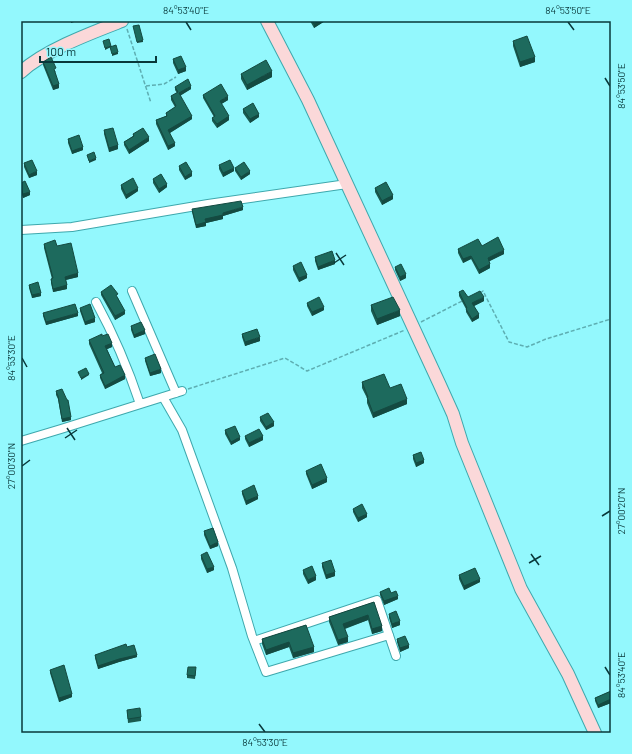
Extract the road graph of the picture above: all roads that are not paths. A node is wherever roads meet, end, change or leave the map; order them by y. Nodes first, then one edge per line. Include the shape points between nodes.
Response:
1 (267, 21) edge
2 (124, 25) edge
3 (21, 72) edge
4 (347, 184) junction
5 (21, 230) edge
6 (132, 291) dead end
7 (96, 302) dead end
8 (163, 397) junction
9 (140, 404) junction
10 (21, 441) edge
11 (389, 635) junction
12 (254, 641) junction
13 (396, 656) dead end
14 (595, 733) edge

1 - 4 street
2 - 3 street via 87,35 46,55
4 - 5 street via 72,227
4 - 14 street via 453,414 462,443 521,589 568,674
6 - 8 street via 179,392
7 - 9 street via 125,362
8 - 9 street
8 - 12 street via 182,430 232,568
9 - 10 street
11 - 12 street via 266,672
11 - 12 street via 377,600
11 - 13 street

